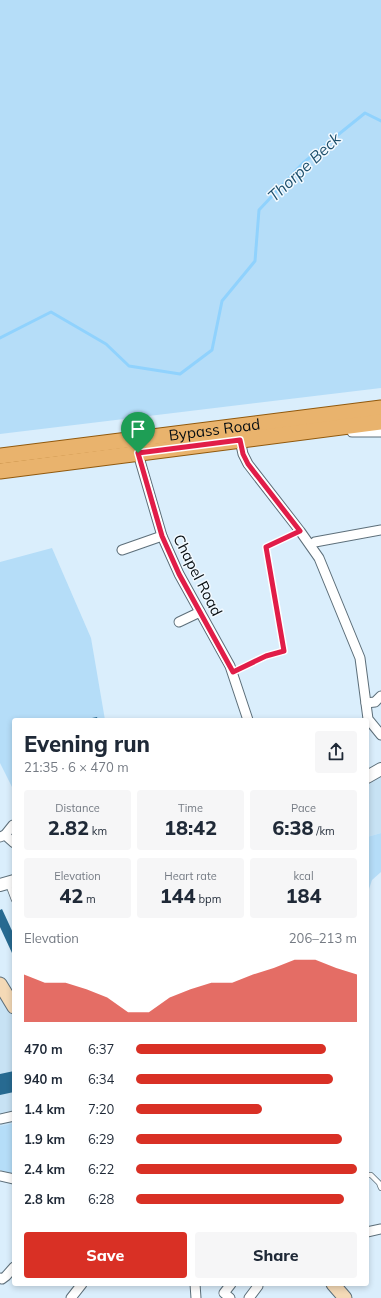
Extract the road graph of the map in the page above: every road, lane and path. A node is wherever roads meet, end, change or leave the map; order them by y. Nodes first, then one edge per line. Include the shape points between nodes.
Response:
1 (381, 408) edge
2 (381, 422) edge
3 (316, 431) junction
4 (381, 432) edge
5 (136, 438) junction
6 (240, 440) junction
7 (138, 453) junction
8 (0, 456) edge
9 (0, 471) edge
10 (381, 530) edge
11 (300, 531) junction
12 (162, 536) junction
13 (311, 545) junction
14 (122, 550) dead end
15 (200, 612) junction
16 (179, 622) dead end
17 (233, 672) junction
18 (381, 696) edge
19 (366, 703) junction
20 (247, 718) edge
21 (368, 718) edge
22 (369, 720) edge
23 (381, 735) edge
24 (381, 769) edge
25 (369, 776) edge
26 (12, 826) edge
27 (3, 836) edge
28 (12, 842) edge
29 (7, 883) edge
30 (12, 895) edge
31 (0, 984) edge
32 (12, 1004) edge
33 (12, 1116) edge
34 (0, 1118) edge
35 (369, 1174) edge
36 (0, 1176) edge
37 (12, 1179) edge
38 (381, 1188) edge
39 (381, 1229) edge
40 (369, 1232) edge
41 (12, 1269) edge
42 (0, 1278) edge
43 (80, 1286) edge
44 (196, 1286) edge
45 (229, 1286) edge
46 (258, 1286) dead end
47 (335, 1286) edge
48 (71, 1298) edge
49 (196, 1298) edge
50 (230, 1298) edge
51 (249, 1298) edge
52 (345, 1298) edge

1 - 5 main road, Bypass Road
2 - 3 main road, Bypass Road
3 - 4 street, Bypass Road
3 - 6 main road, Bypass Road
5 - 7 street, Chapel Road
5 - 8 main road, Bypass Road
6 - 7 main road, Bypass Road
6 - 11 street via 248,464
7 - 9 main road, Bypass Road
7 - 12 street, Chapel Road
10 - 13 street via 315,542
11 - 13 street
11 - 17 lane via 266,547 284,651 266,656
12 - 14 street
12 - 15 street, Chapel Road
13 - 19 street via 319,558 360,658
15 - 16 street
15 - 17 street, Chapel Road
17 - 20 street, Chapel Road
18 - 19 street via 375,702
19 - 21 street
22 - 23 street
24 - 25 street
26 - 27 street
27 - 28 street
29 - 30 lane
31 - 32 main road
33 - 34 street
35 - 38 lane
36 - 37 street
39 - 40 street
41 - 42 street
43 - 48 street
44 - 49 street
45 - 50 street via 224,1293
46 - 51 street
47 - 52 main road

